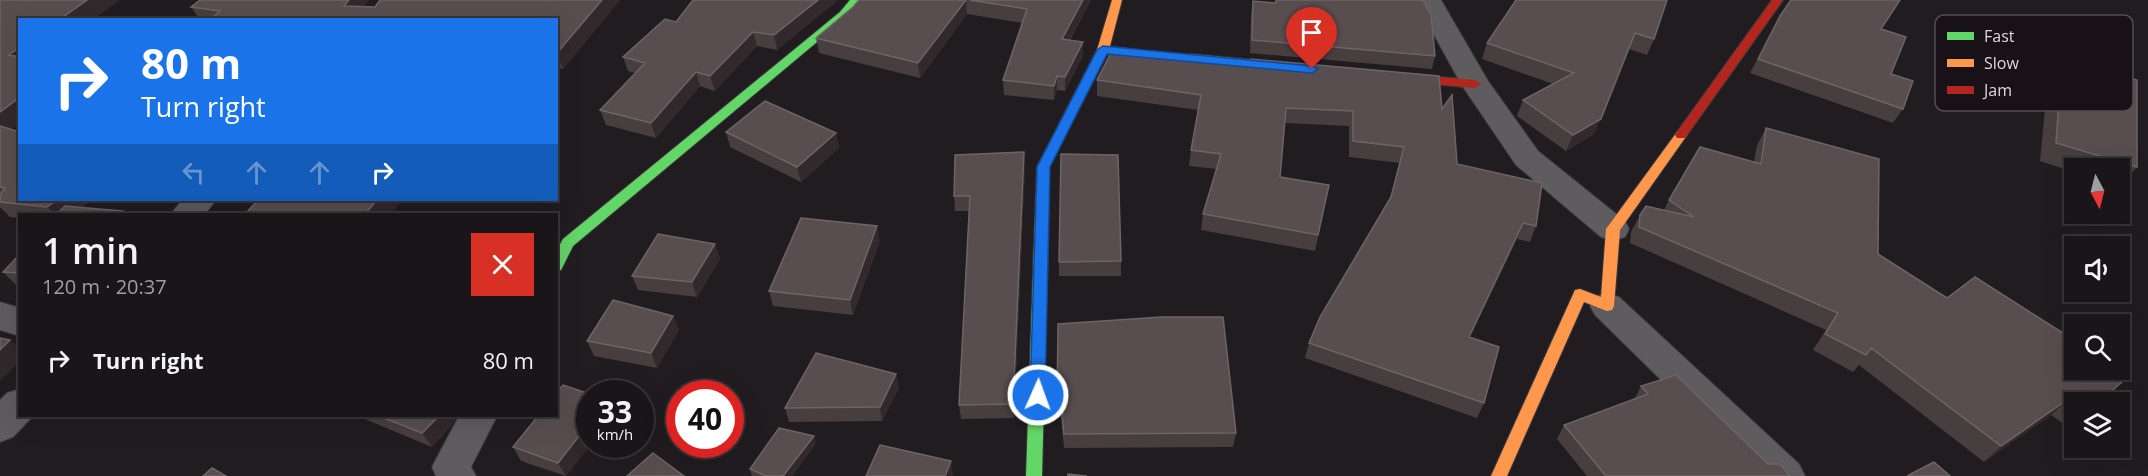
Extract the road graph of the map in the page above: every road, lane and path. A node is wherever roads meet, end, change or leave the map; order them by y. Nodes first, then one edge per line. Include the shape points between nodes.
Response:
1 (856, 0) edge
2 (1117, 0) edge
3 (1428, 0) edge
4 (1778, 0) edge
5 (1173, 56) edge
6 (1312, 69) edge
7 (1382, 76) edge
8 (1475, 84) junction
9 (199, 201) edge
10 (188, 213) edge
11 (1613, 229) junction
12 (558, 262) edge
13 (1607, 306) junction
14 (0, 316) edge
15 (18, 321) edge
16 (18, 406) edge
17 (477, 417) edge
18 (0, 426) edge
19 (456, 476) edge
20 (1034, 476) edge
21 (1499, 476) edge
22 (1785, 476) edge

1 - 12 street via 568,243
2 - 20 street via 1109,50 1043,167
3 - 8 street
4 - 11 street
5 - 6 street
7 - 8 street
8 - 11 street via 1527,158
9 - 10 street
11 - 13 street
13 - 21 street via 1580,294
13 - 22 street
14 - 15 street
16 - 18 street
17 - 19 street via 451,467

